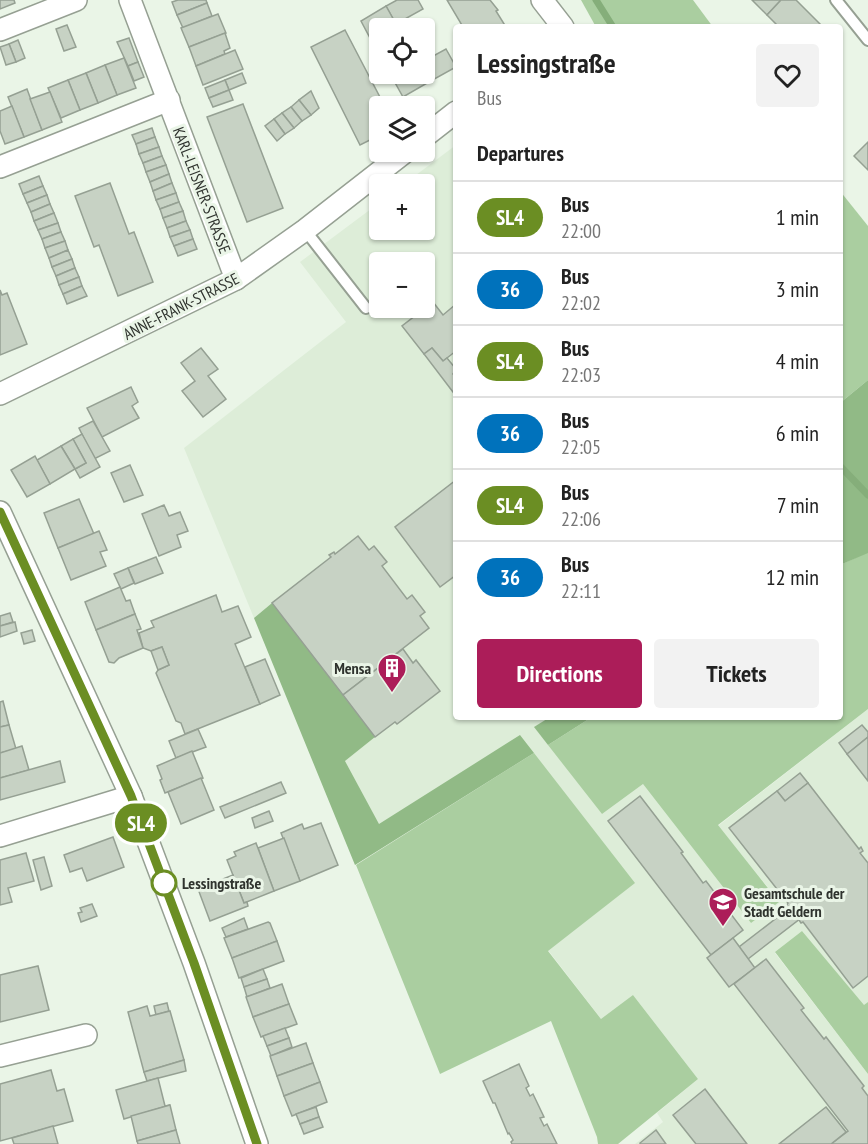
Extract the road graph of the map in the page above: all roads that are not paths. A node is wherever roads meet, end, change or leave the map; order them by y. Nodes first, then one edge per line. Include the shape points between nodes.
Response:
1 (76, 0) edge
2 (130, 0) edge
3 (542, 0) edge
4 (836, 0) edge
5 (561, 24) edge
6 (0, 30) edge
7 (868, 40) edge
8 (169, 100) junction
9 (453, 114) edge
10 (435, 128) edge
11 (392, 162) edge
12 (0, 166) edge
13 (305, 230) junction
14 (236, 279) junction
15 (366, 308) dead end
16 (0, 394) edge
17 (0, 513) edge
18 (131, 796) junction
19 (0, 836) edge
20 (86, 1035) dead end
21 (0, 1056) edge
22 (258, 1144) edge

1 - 6 street
2 - 8 street, KARL-LEISNER-STRASSE
3 - 5 street
4 - 7 lane
8 - 12 street
8 - 14 street, KARL-LEISNER-STRASSE
9 - 10 street
11 - 13 street, ANNE-FRANK-STRASSE
13 - 14 street, ANNE-FRANK-STRASSE
13 - 15 lane
14 - 16 street, ANNE-FRANK-STRASSE
17 - 18 street
18 - 19 street
18 - 22 street
20 - 21 street

